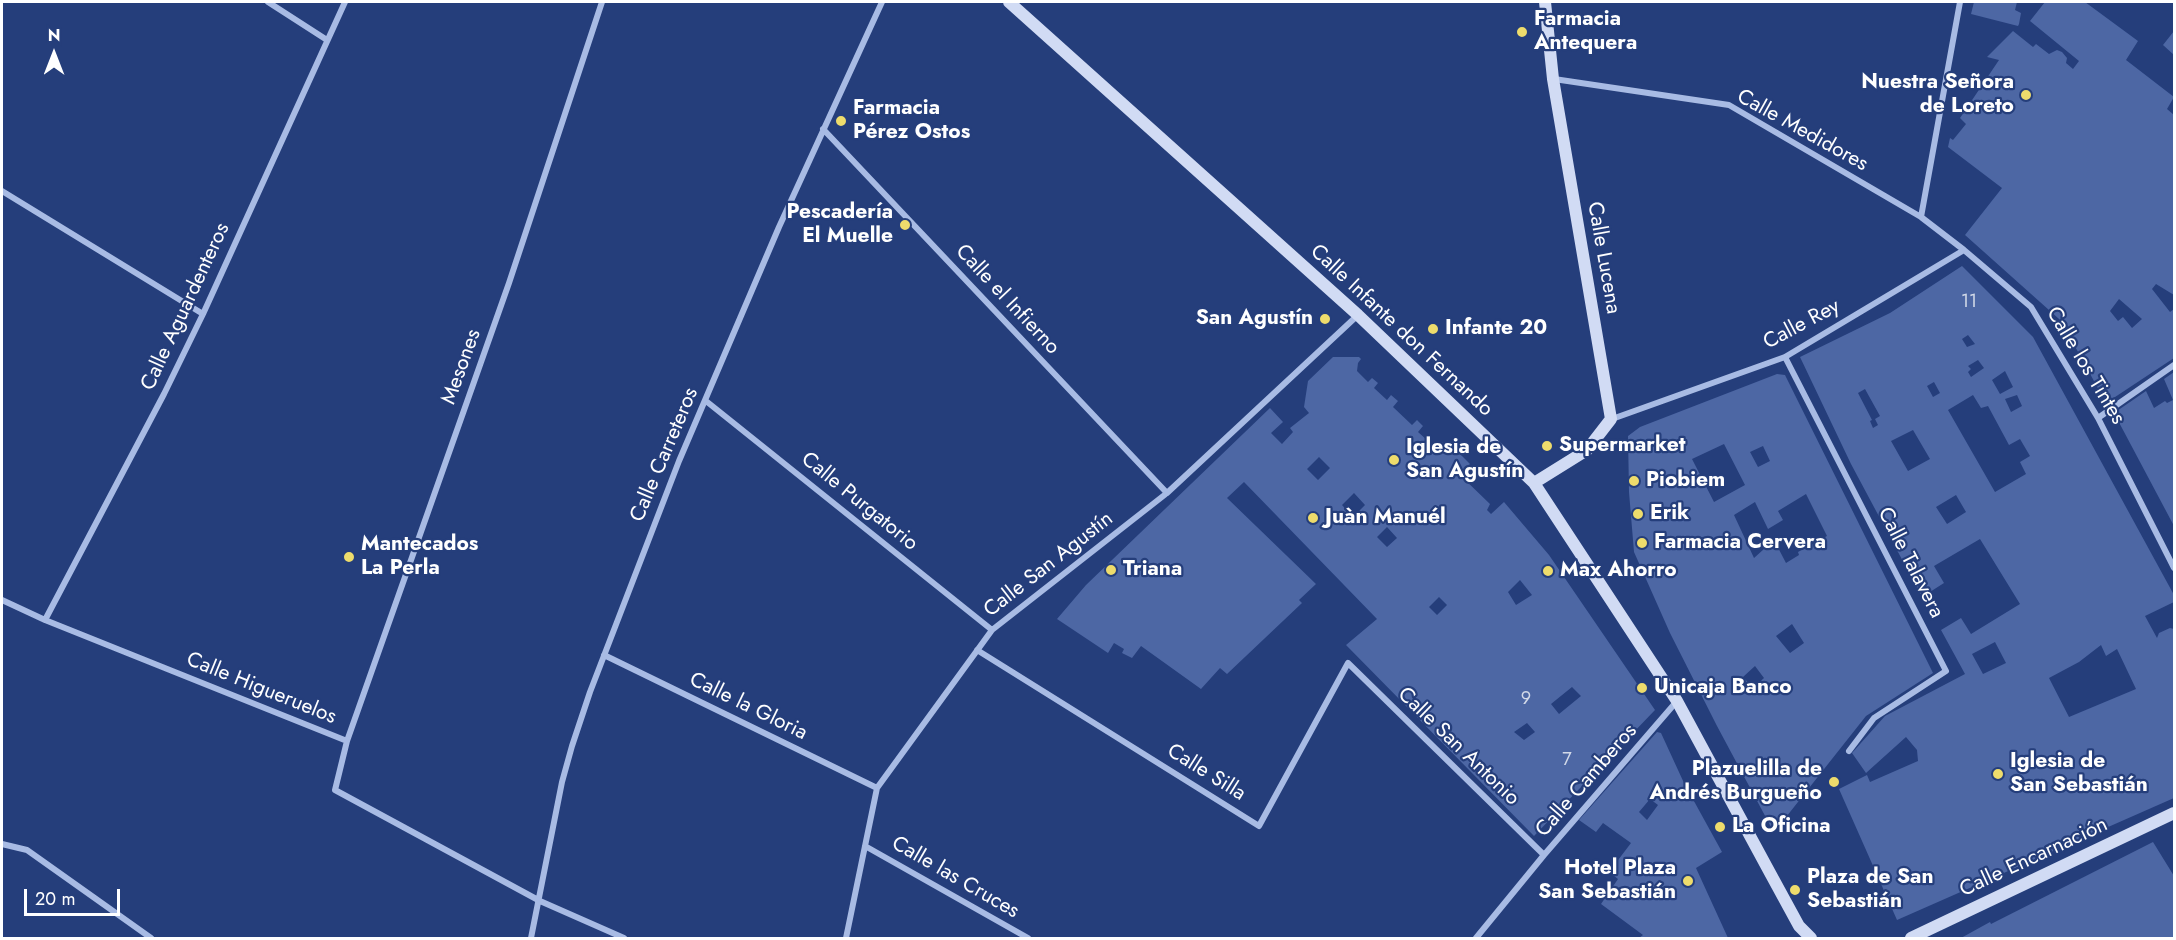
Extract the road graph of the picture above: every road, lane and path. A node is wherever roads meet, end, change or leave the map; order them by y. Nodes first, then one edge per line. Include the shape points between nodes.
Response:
1 (268, 2) edge
2 (345, 2) edge
3 (602, 2) edge
4 (882, 2) edge
5 (1009, 2) edge
6 (1545, 2) edge
7 (1960, 2) edge
8 (327, 40) junction
9 (1553, 79) junction
10 (822, 129) junction
11 (2, 191) edge
12 (1921, 217) junction
13 (1964, 250) junction
14 (203, 314) junction
15 (1358, 315) junction
16 (1785, 357) junction
17 (2175, 366) edge
18 (706, 401) junction
19 (2098, 418) junction
20 (1611, 419) junction
21 (1534, 483) junction
22 (1167, 494) junction
23 (2175, 568) edge
24 (2, 600) edge
25 (45, 620) junction
26 (992, 630) junction
27 (978, 650) junction
28 (604, 655) junction
29 (1348, 663) joint
30 (1677, 701) junction
31 (347, 741) junction
32 (1849, 751) dead end
33 (877, 788) junction
34 (2175, 813) edge
35 (2, 844) edge
36 (865, 846) junction
37 (1544, 855) junction
38 (540, 901) junction
39 (152, 939) edge
40 (531, 939) edge
41 (624, 939) edge
42 (846, 939) edge
43 (1028, 939) edge
44 (1476, 939) edge
45 (1811, 939) edge
46 (1911, 939) edge

1 - 8 street
2 - 8 street, Calle Aguardenteros
3 - 31 street, Mesones via 509,283
4 - 10 street, Calle Carreteros
5 - 15 street, Calle Infante don Fernando
6 - 9 street, Calle Lucena
7 - 12 street
8 - 14 street, Calle Aguardenteros
9 - 12 street, Calle Medidores via 1729,105
9 - 20 street, Calle Lucena
10 - 18 street, Calle Carreteros
10 - 22 street, Calle el Infierno
11 - 14 street
12 - 13 street, Calle los Tintes
13 - 16 street, Calle Rey
13 - 19 street, Calle los Tintes via 2031,307
14 - 25 street, Calle Aguardenteros
15 - 21 street, Calle Infante don Fernando
15 - 22 street, Calle San Agustín
16 - 20 street, Calle Rey
16 - 32 street, Calle Talavera via 1946,671 1874,718
17 - 19 street
18 - 26 street, Calle Purgatorio
18 - 28 street, Calle Carreteros
19 - 23 street, Calle los Tintes
20 - 21 street via 1587,450
21 - 30 street, Calle Infante don Fernando
22 - 26 street, Calle San Agustín
24 - 25 street, Calle Higueruelos
25 - 31 street, Calle Higueruelos
26 - 27 street, Calle San Agustín
27 - 29 street, Calle Silla via 1259,826
27 - 33 street, Calle San Agustín
28 - 33 street, Calle la Gloria
28 - 38 street, Calle Carreteros via 572,746
29 - 37 street, Calle San Antonio
30 - 37 street, Calle Camberos
30 - 45 street, Calle Infante don Fernando via 1799,926
31 - 38 street, Calle Higueruelos via 335,790
33 - 36 street, Calle San Agustín
34 - 46 street, Calle Encarnación
35 - 39 street via 27,850
36 - 42 street, Calle San Agustín
36 - 43 street, Calle las Cruces
37 - 44 street, Calle Camberos
38 - 40 street, Calle Carreteros
38 - 41 street

